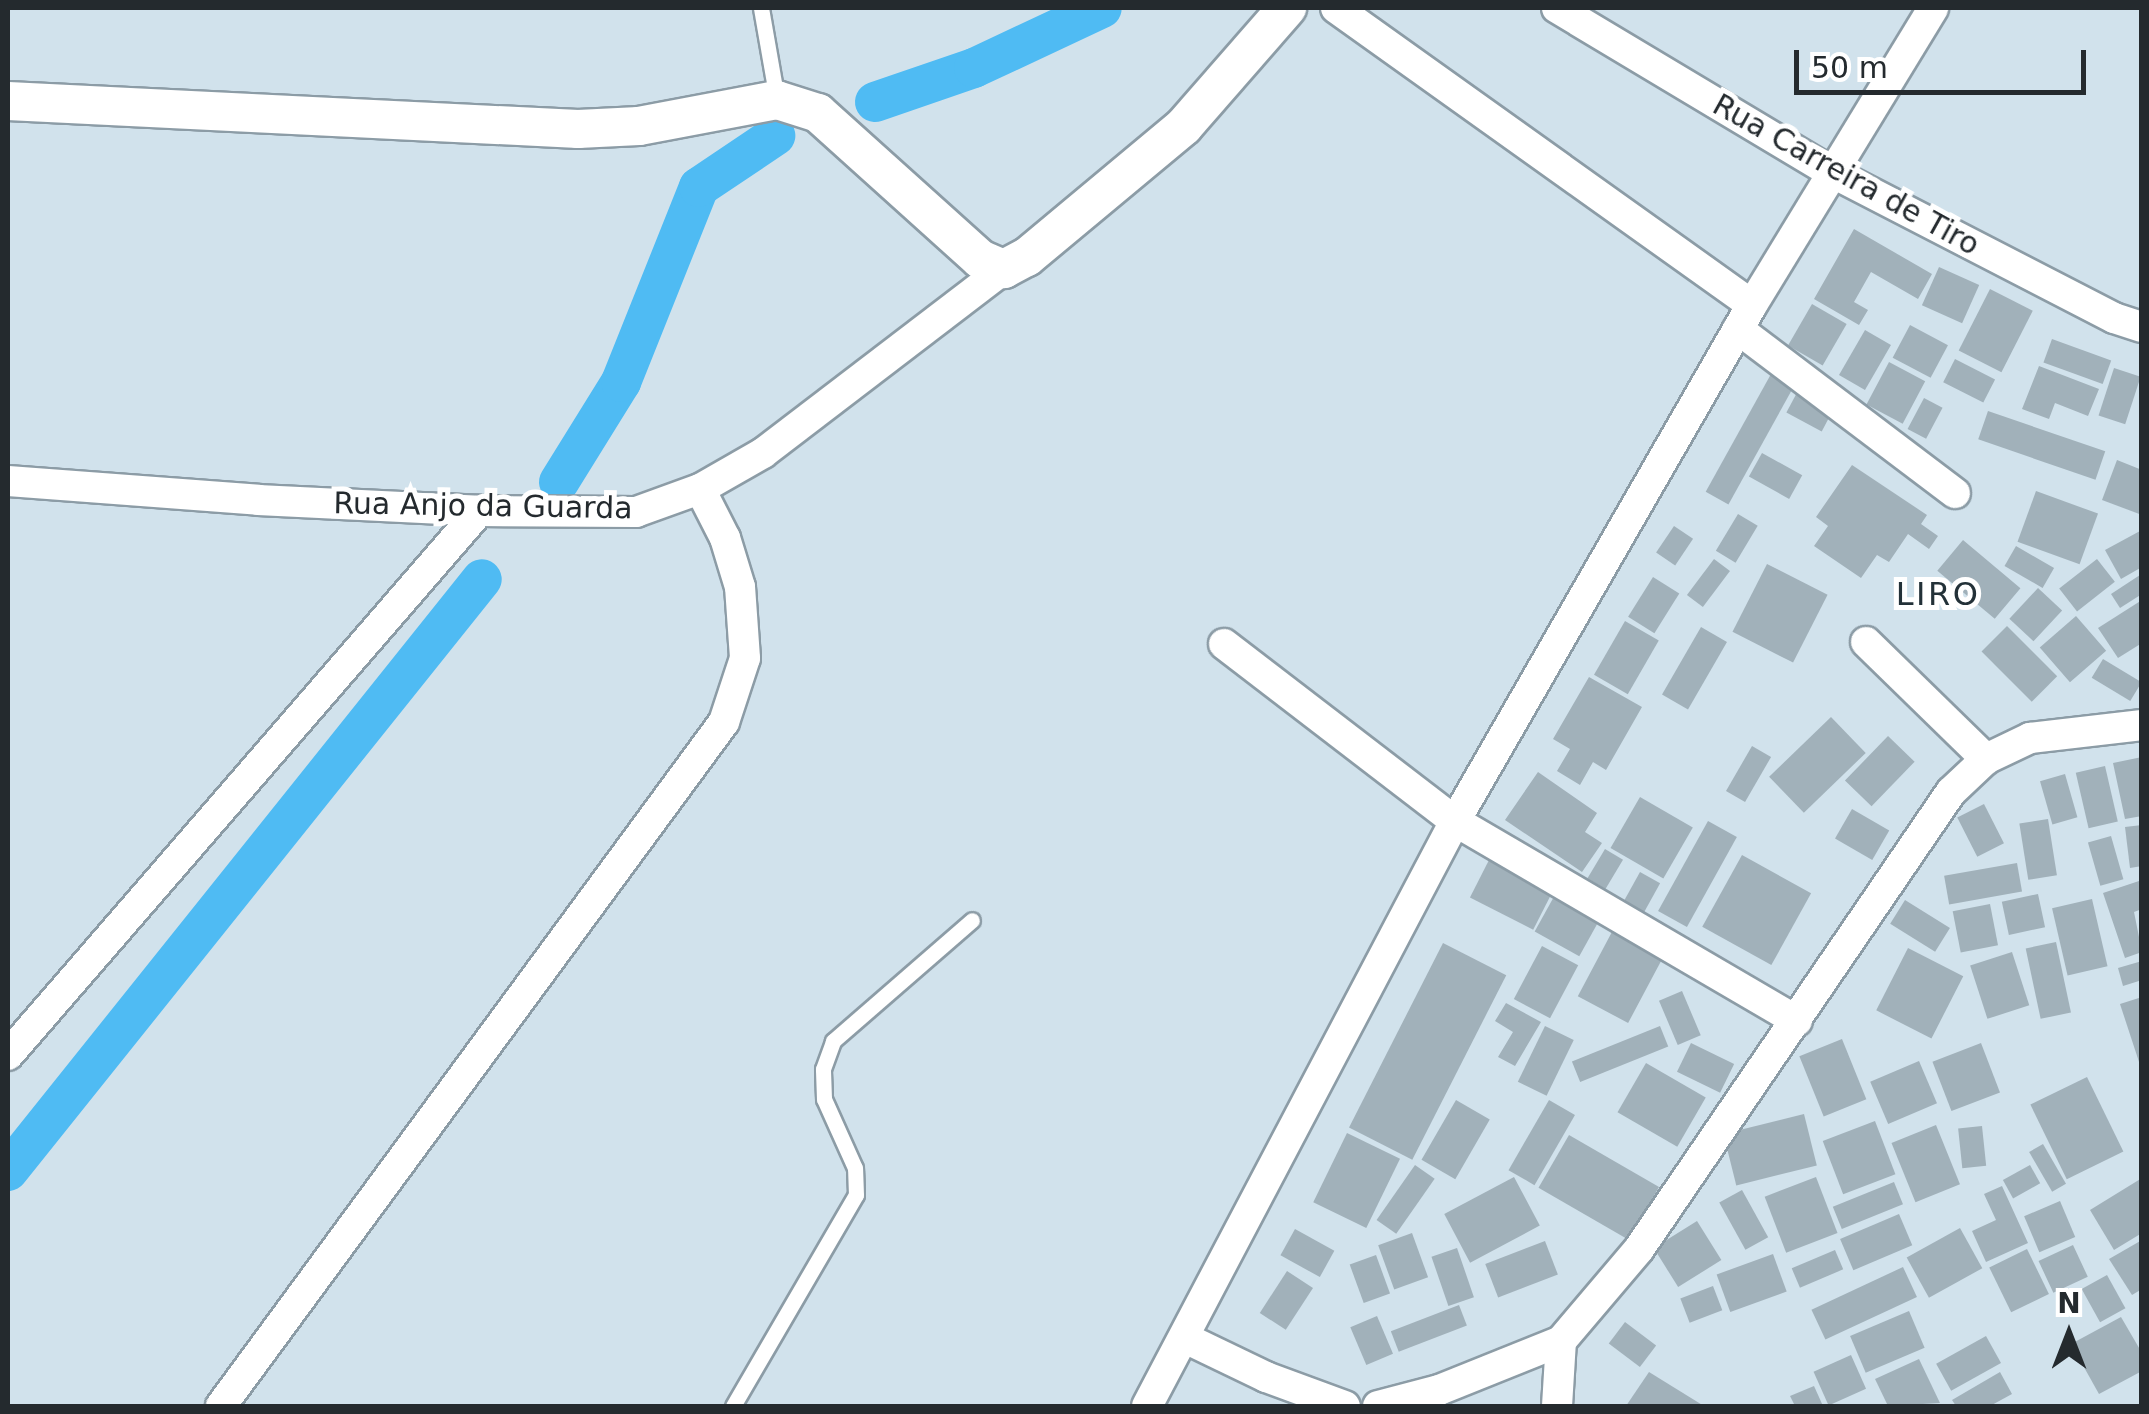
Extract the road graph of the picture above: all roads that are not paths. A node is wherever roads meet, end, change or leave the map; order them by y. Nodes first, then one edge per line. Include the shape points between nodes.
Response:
1 (761, 8) edge
2 (1288, 8) edge
3 (1336, 8) edge
4 (1558, 8) edge
5 (1933, 8) edge
6 (8, 100) edge
7 (777, 100) junction
8 (1834, 173) junction
9 (1004, 269) junction
10 (1745, 317) junction
11 (2142, 328) edge
12 (8, 480) edge
13 (700, 489) junction
14 (1954, 494) dead end
15 (479, 511) junction
16 (1866, 642) dead end
17 (1224, 644) dead end
18 (2142, 724) edge
19 (1986, 759) junction
20 (1455, 820) junction
21 (972, 920) dead end
22 (1796, 1020) junction
23 (8, 1055) edge
24 (1185, 1338) junction
25 (1561, 1341) junction
26 (221, 1406) edge
27 (734, 1406) edge
28 (1147, 1406) edge
29 (1345, 1406) edge
30 (1378, 1406) edge
31 (1557, 1406) edge

1 - 7 lane
2 - 9 street via 1184,126
3 - 10 street
4 - 8 street, Rua Carreira de Tiro
5 - 8 street
6 - 7 street via 578,129 639,126
7 - 9 street via 818,113 980,258
8 - 10 street
8 - 11 street, Rua Carreira de Tiro
9 - 13 street, Rua Anjo da Guarda via 833,402
10 - 14 street
10 - 20 street
12 - 15 street, Rua Anjo da Guarda
13 - 15 street, Rua Anjo da Guarda via 636,512
13 - 26 street via 740,587 746,658 724,722
15 - 23 street
16 - 19 street
17 - 20 street
18 - 19 street via 2030,738
19 - 22 street via 1951,792
20 - 22 street
20 - 24 street
21 - 27 lane via 833,1041 823,1069 824,1099 854,1168 856,1196
22 - 25 street via 1639,1249
24 - 28 street
24 - 29 street via 1266,1378
25 - 30 street via 1439,1390
25 - 31 street

